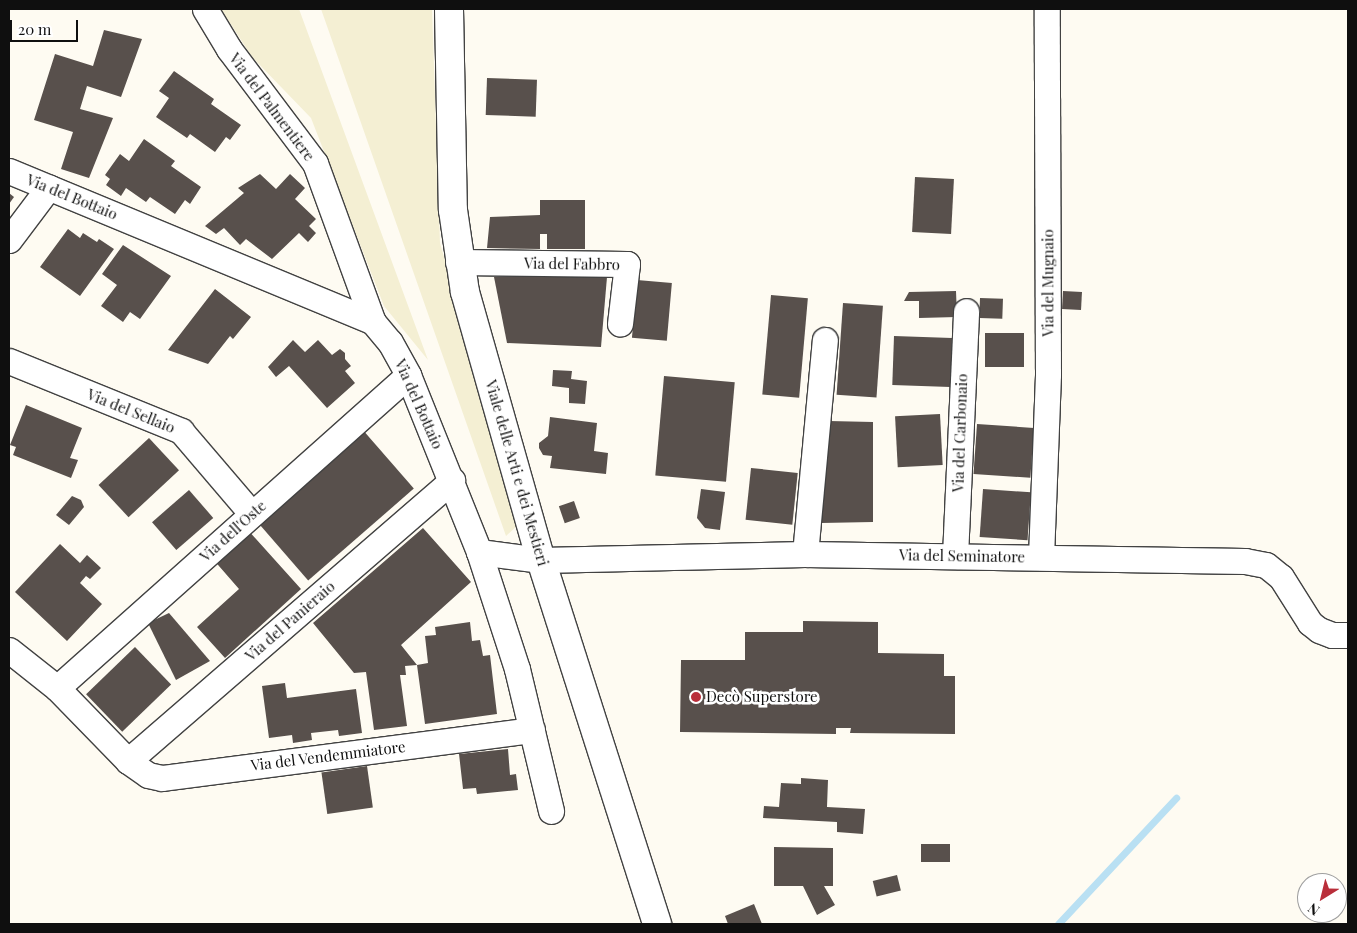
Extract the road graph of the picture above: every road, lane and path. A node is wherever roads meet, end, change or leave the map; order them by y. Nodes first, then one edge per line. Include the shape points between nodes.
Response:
1 (205, 9) edge
2 (449, 9) edge
3 (1047, 9) edge
4 (9, 171) edge
5 (49, 187) junction
6 (9, 240) edge
7 (458, 262) junction
8 (966, 311) dead end
9 (373, 322) junction
10 (620, 324) dead end
11 (825, 340) dead end
12 (9, 361) edge
13 (408, 374) junction
14 (452, 480) junction
15 (252, 514) junction
16 (479, 552) junction
17 (805, 554) junction
18 (955, 556) junction
19 (1041, 557) junction
20 (542, 560) junction
21 (1348, 635) edge
22 (9, 650) edge
23 (57, 688) junction
24 (532, 730) junction
25 (128, 761) junction
26 (551, 811) dead end
27 (657, 924) edge

1 - 9 street, Via del Palmentiere via 229,49 315,163
2 - 7 street, Viale delle Arti e dei Mestieri via 453,210
3 - 19 street, Via del Mugnaio via 1048,374
4 - 5 street, Via del Bottaio
5 - 6 street
5 - 9 street, Via del Bottaio
7 - 10 street, Via del Fabbro via 627,264
7 - 20 street, Viale delle Arti e dei Mestieri
8 - 18 street, Via del Carbonaio
9 - 13 street, Via del Bottaio via 390,342
11 - 17 street
12 - 15 street, Via del Sellaio via 181,431
13 - 14 street, Via del Bottaio
13 - 15 street, Via dell'Oste
14 - 16 street, Via del Bottaio
14 - 25 street, Via del Panieraio
15 - 23 street, Via dell'Oste
16 - 20 street, Via del Seminatore
16 - 24 street, Via del Bottaio via 517,669
17 - 18 street, Via del Seminatore
17 - 20 street, Via del Seminatore
18 - 19 street, Via del Seminatore
19 - 21 street, Via del Seminatore via 1245,561 1266,565 1281,577 1310,623 1332,635
20 - 27 street, Viale delle Arti e dei Mestieri
22 - 23 street, Via del Vendemmiatore
23 - 25 street, Via del Vendemmiatore
24 - 25 street, Via del Vendemmiatore via 162,778 148,775
24 - 26 street, Via del Bottaio

